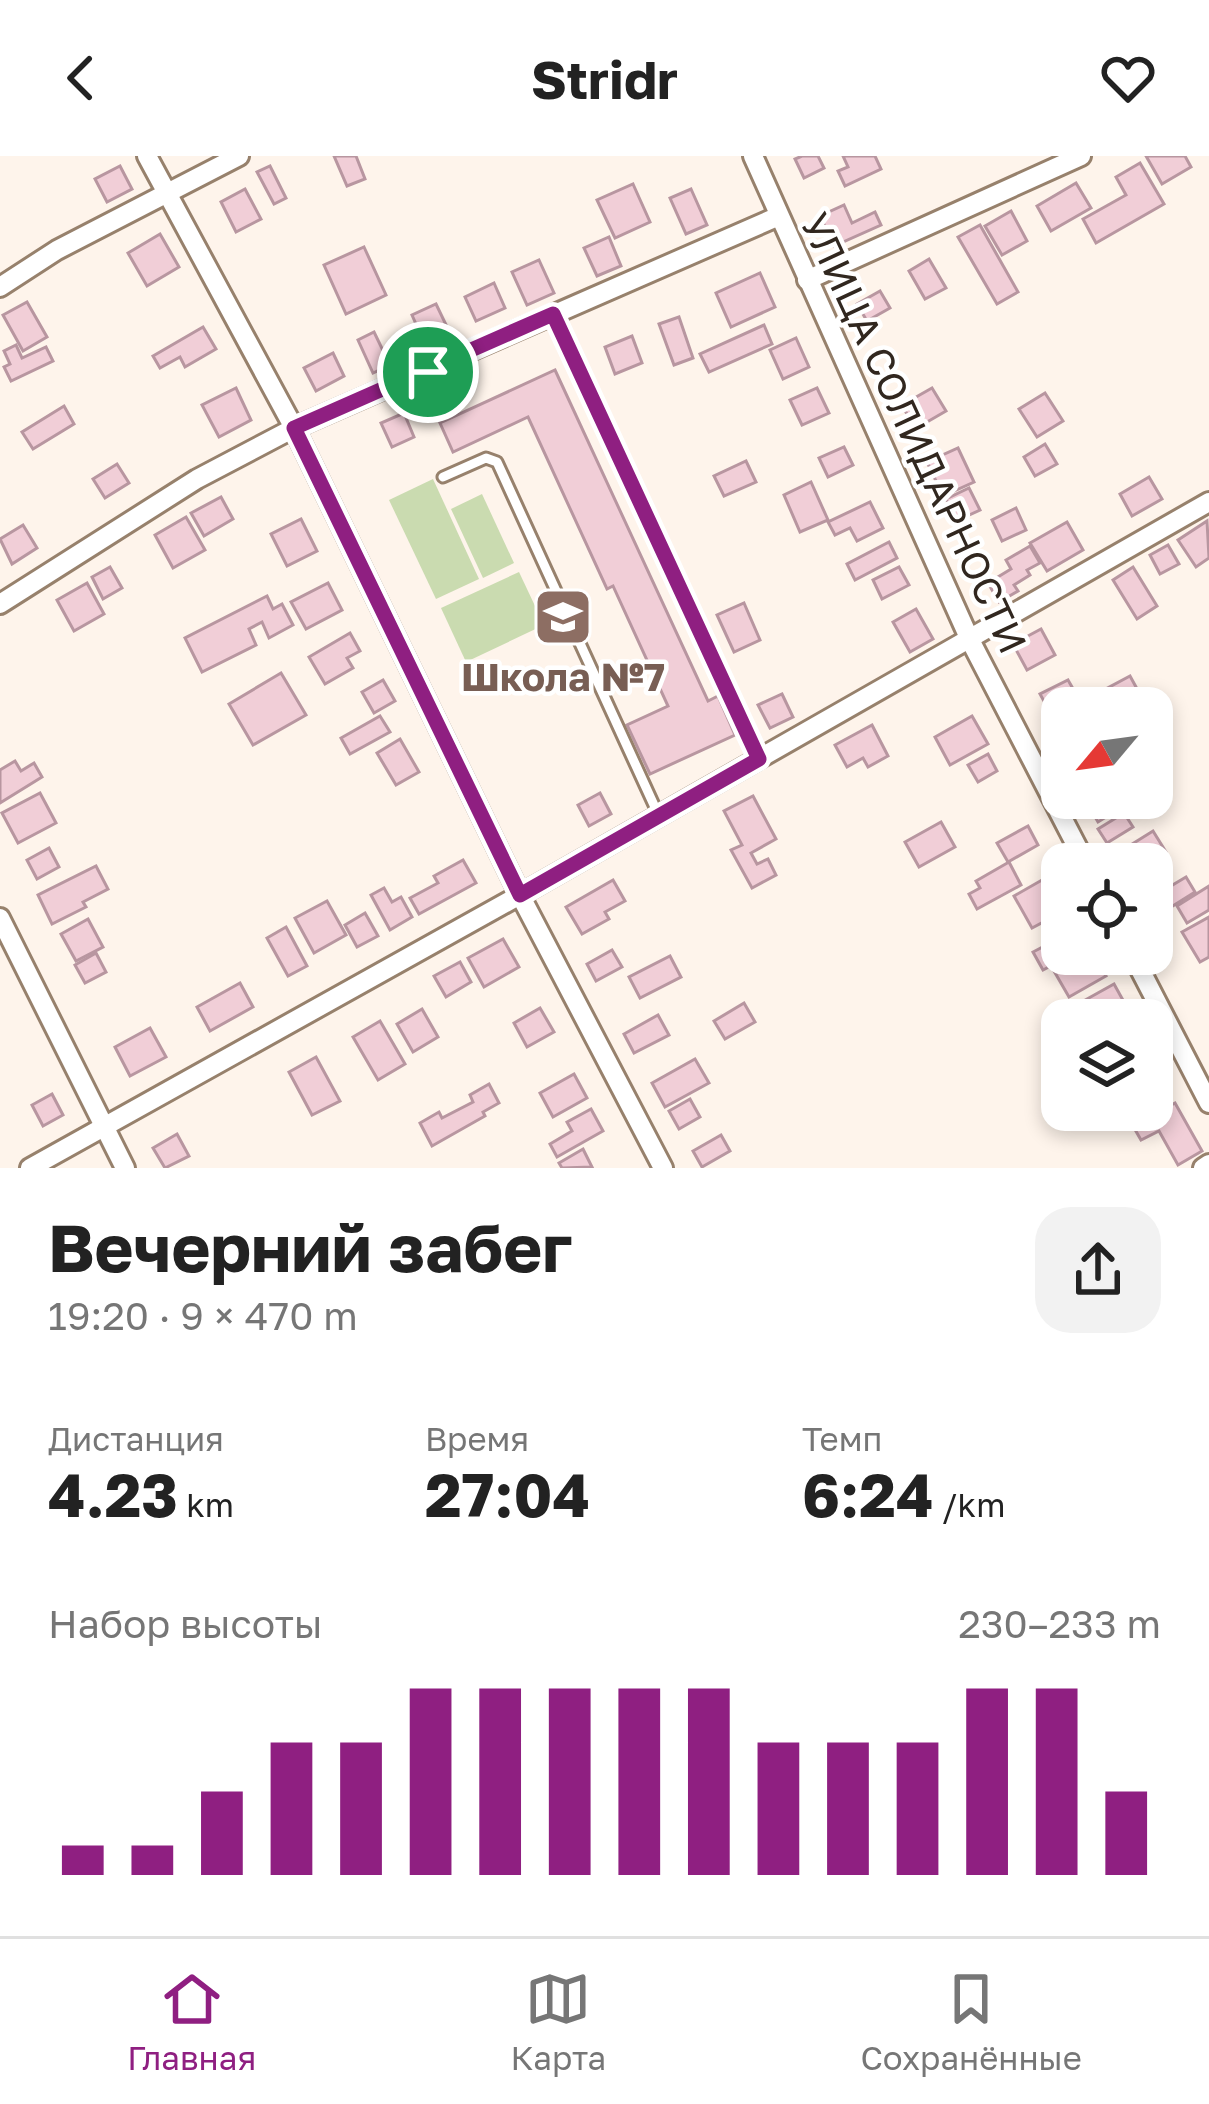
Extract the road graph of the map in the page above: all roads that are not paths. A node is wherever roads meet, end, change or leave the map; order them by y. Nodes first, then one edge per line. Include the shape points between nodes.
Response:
1 (147, 156) edge
2 (238, 156) edge
3 (753, 156) edge
4 (1081, 156) edge
5 (166, 193) junction
6 (779, 216) junction
7 (807, 280) junction
8 (0, 287) edge
9 (553, 314) junction
10 (294, 428) junction
11 (443, 477) dead end
12 (1209, 502) edge
13 (0, 604) edge
14 (970, 640) junction
15 (759, 759) junction
16 (659, 816) junction
17 (1075, 843) edge
18 (520, 895) junction
19 (0, 918) edge
20 (1143, 975) edge
21 (1209, 1103) edge
22 (105, 1126) junction
23 (30, 1168) edge
24 (125, 1168) edge
25 (663, 1168) edge

1 - 5 street
2 - 5 street
3 - 6 street, УЛИЦА СОЛИДАРНОСТИ
4 - 7 street
5 - 8 street
5 - 10 street
6 - 7 street, УЛИЦА СОЛИДАРНОСТИ
6 - 9 street
7 - 14 street, УЛИЦА СОЛИДАРНОСТИ
9 - 10 street
9 - 15 lane
10 - 13 street via 197,479
10 - 18 street
11 - 16 lane via 486,458 496,462
12 - 14 street
14 - 15 street
14 - 17 street, УЛИЦА СОЛИДАРНОСТИ
15 - 16 street
16 - 18 street
18 - 22 street
18 - 25 street
19 - 22 street
20 - 21 street
22 - 23 street
22 - 24 street

